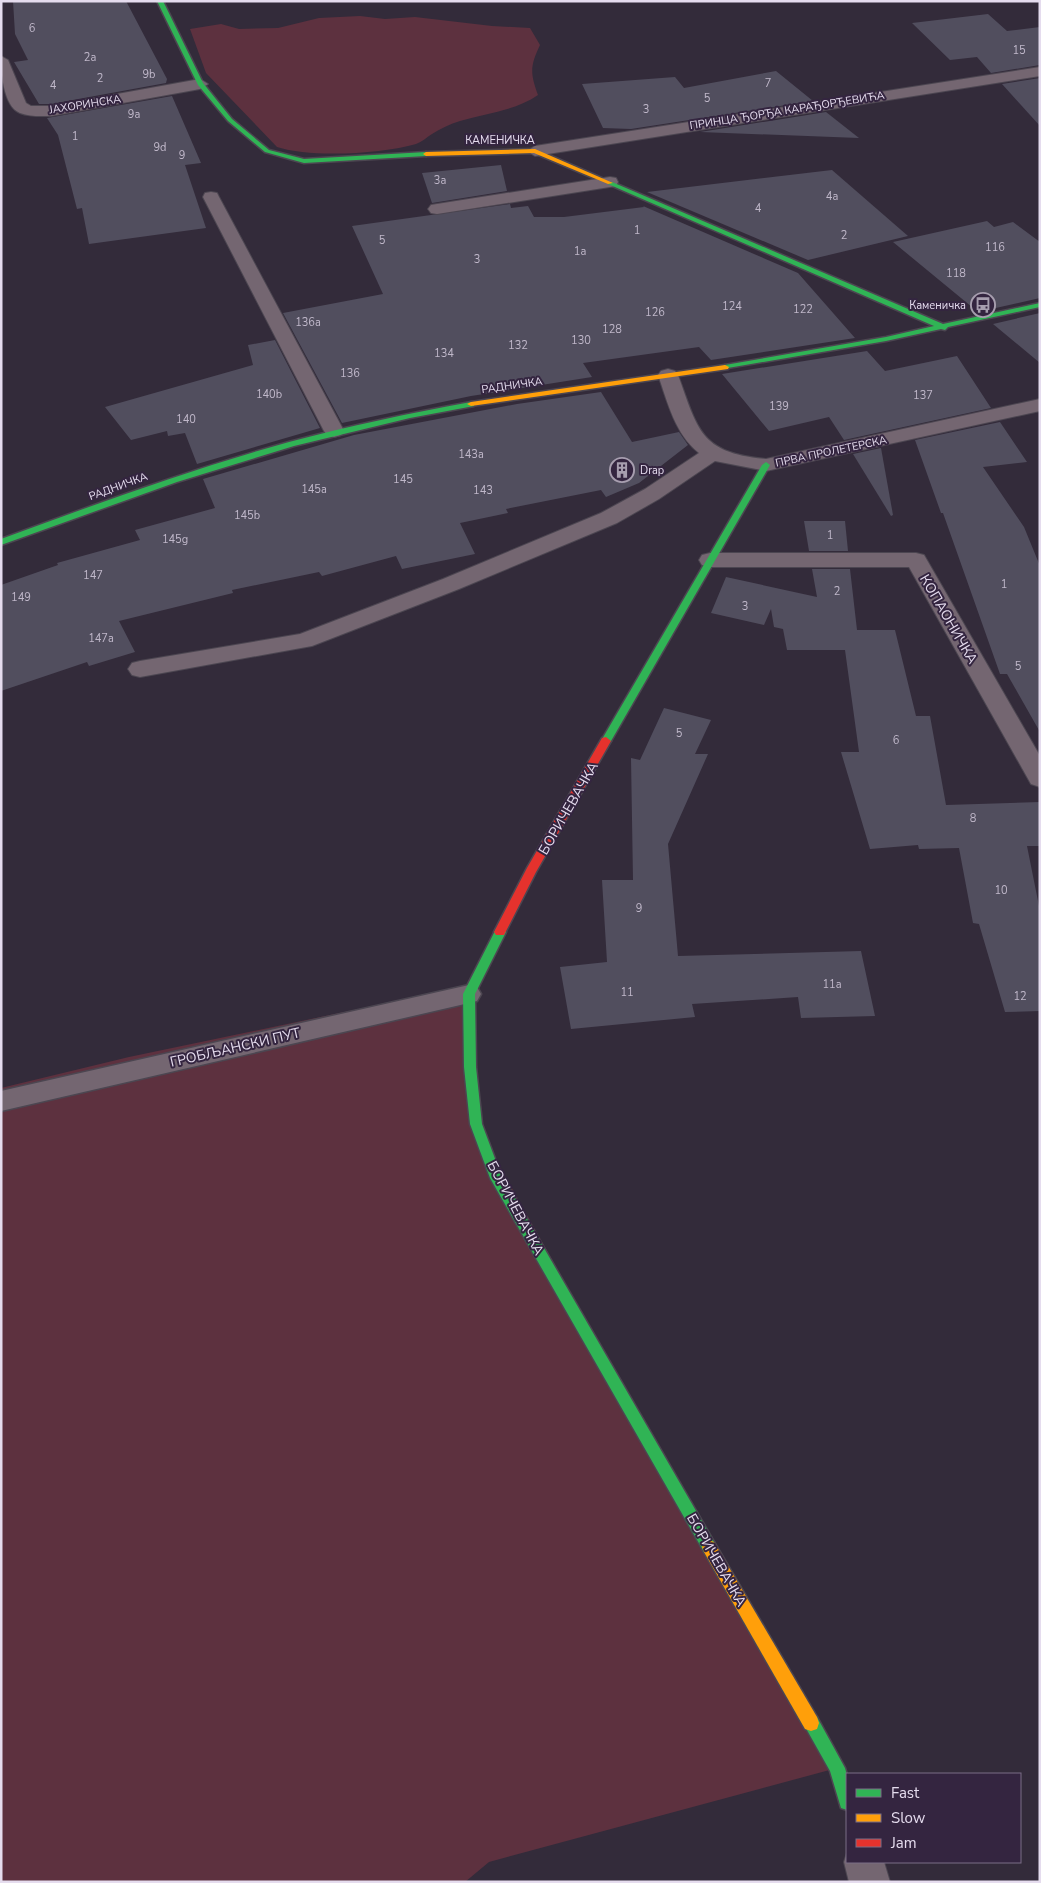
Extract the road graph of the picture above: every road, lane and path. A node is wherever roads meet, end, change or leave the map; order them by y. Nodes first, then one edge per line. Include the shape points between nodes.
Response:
1 (160, 1) edge
2 (1, 60) edge
3 (1040, 71) edge
4 (200, 84) junction
5 (535, 151) junction
6 (610, 182) junction
7 (212, 197) dead end
8 (437, 209) dead end
9 (1040, 304) edge
10 (945, 328) junction
11 (668, 375) junction
12 (1040, 405) edge
13 (334, 431) junction
14 (713, 453) junction
15 (766, 465) junction
16 (1, 542) edge
17 (710, 560) junction
18 (140, 669) dead end
19 (1040, 778) edge
20 (469, 994) junction
21 (1, 1101) edge
22 (846, 1798) edge
23 (864, 1863) edge
24 (870, 1882) edge

1 - 4 street, КАМЕНИЧКА
2 - 4 street, ЈАХОРИНСКА via 19,105 30,111
3 - 5 street, ПРИНЦА ЂОРЂА КАРАЂОРЂЕВИЋА
4 - 5 street, КАМЕНИЧКА via 230,120 267,151 304,161 449,152
5 - 6 street, КАМЕНИЧКА
6 - 8 street
6 - 10 street, КАМЕНИЧКА
7 - 13 street
9 - 10 street, РАДНИЧКА
10 - 11 street, РАДНИЧКА via 807,354
11 - 13 street, РАДНИЧКА via 478,403
11 - 14 street, ПРВА ПРОЛЕТЕРСКА via 692,436
12 - 15 street, ПРВА ПРОЛЕТЕРСКА
13 - 16 street, РАДНИЧКА via 197,472
14 - 15 street, ПРВА ПРОЛЕТЕРСКА
14 - 18 street via 609,518 304,641
15 - 17 street, БОРИЧЕВАЧКА
17 - 19 street, КОПАОНИЧКА via 916,560
17 - 20 street, БОРИЧЕВАЧКА via 531,871
20 - 21 lane, ГРОБЉАНСКИ ПУТ
20 - 22 street, БОРИЧЕВАЧКА via 470,1067 476,1124 494,1174 838,1768
23 - 24 street

